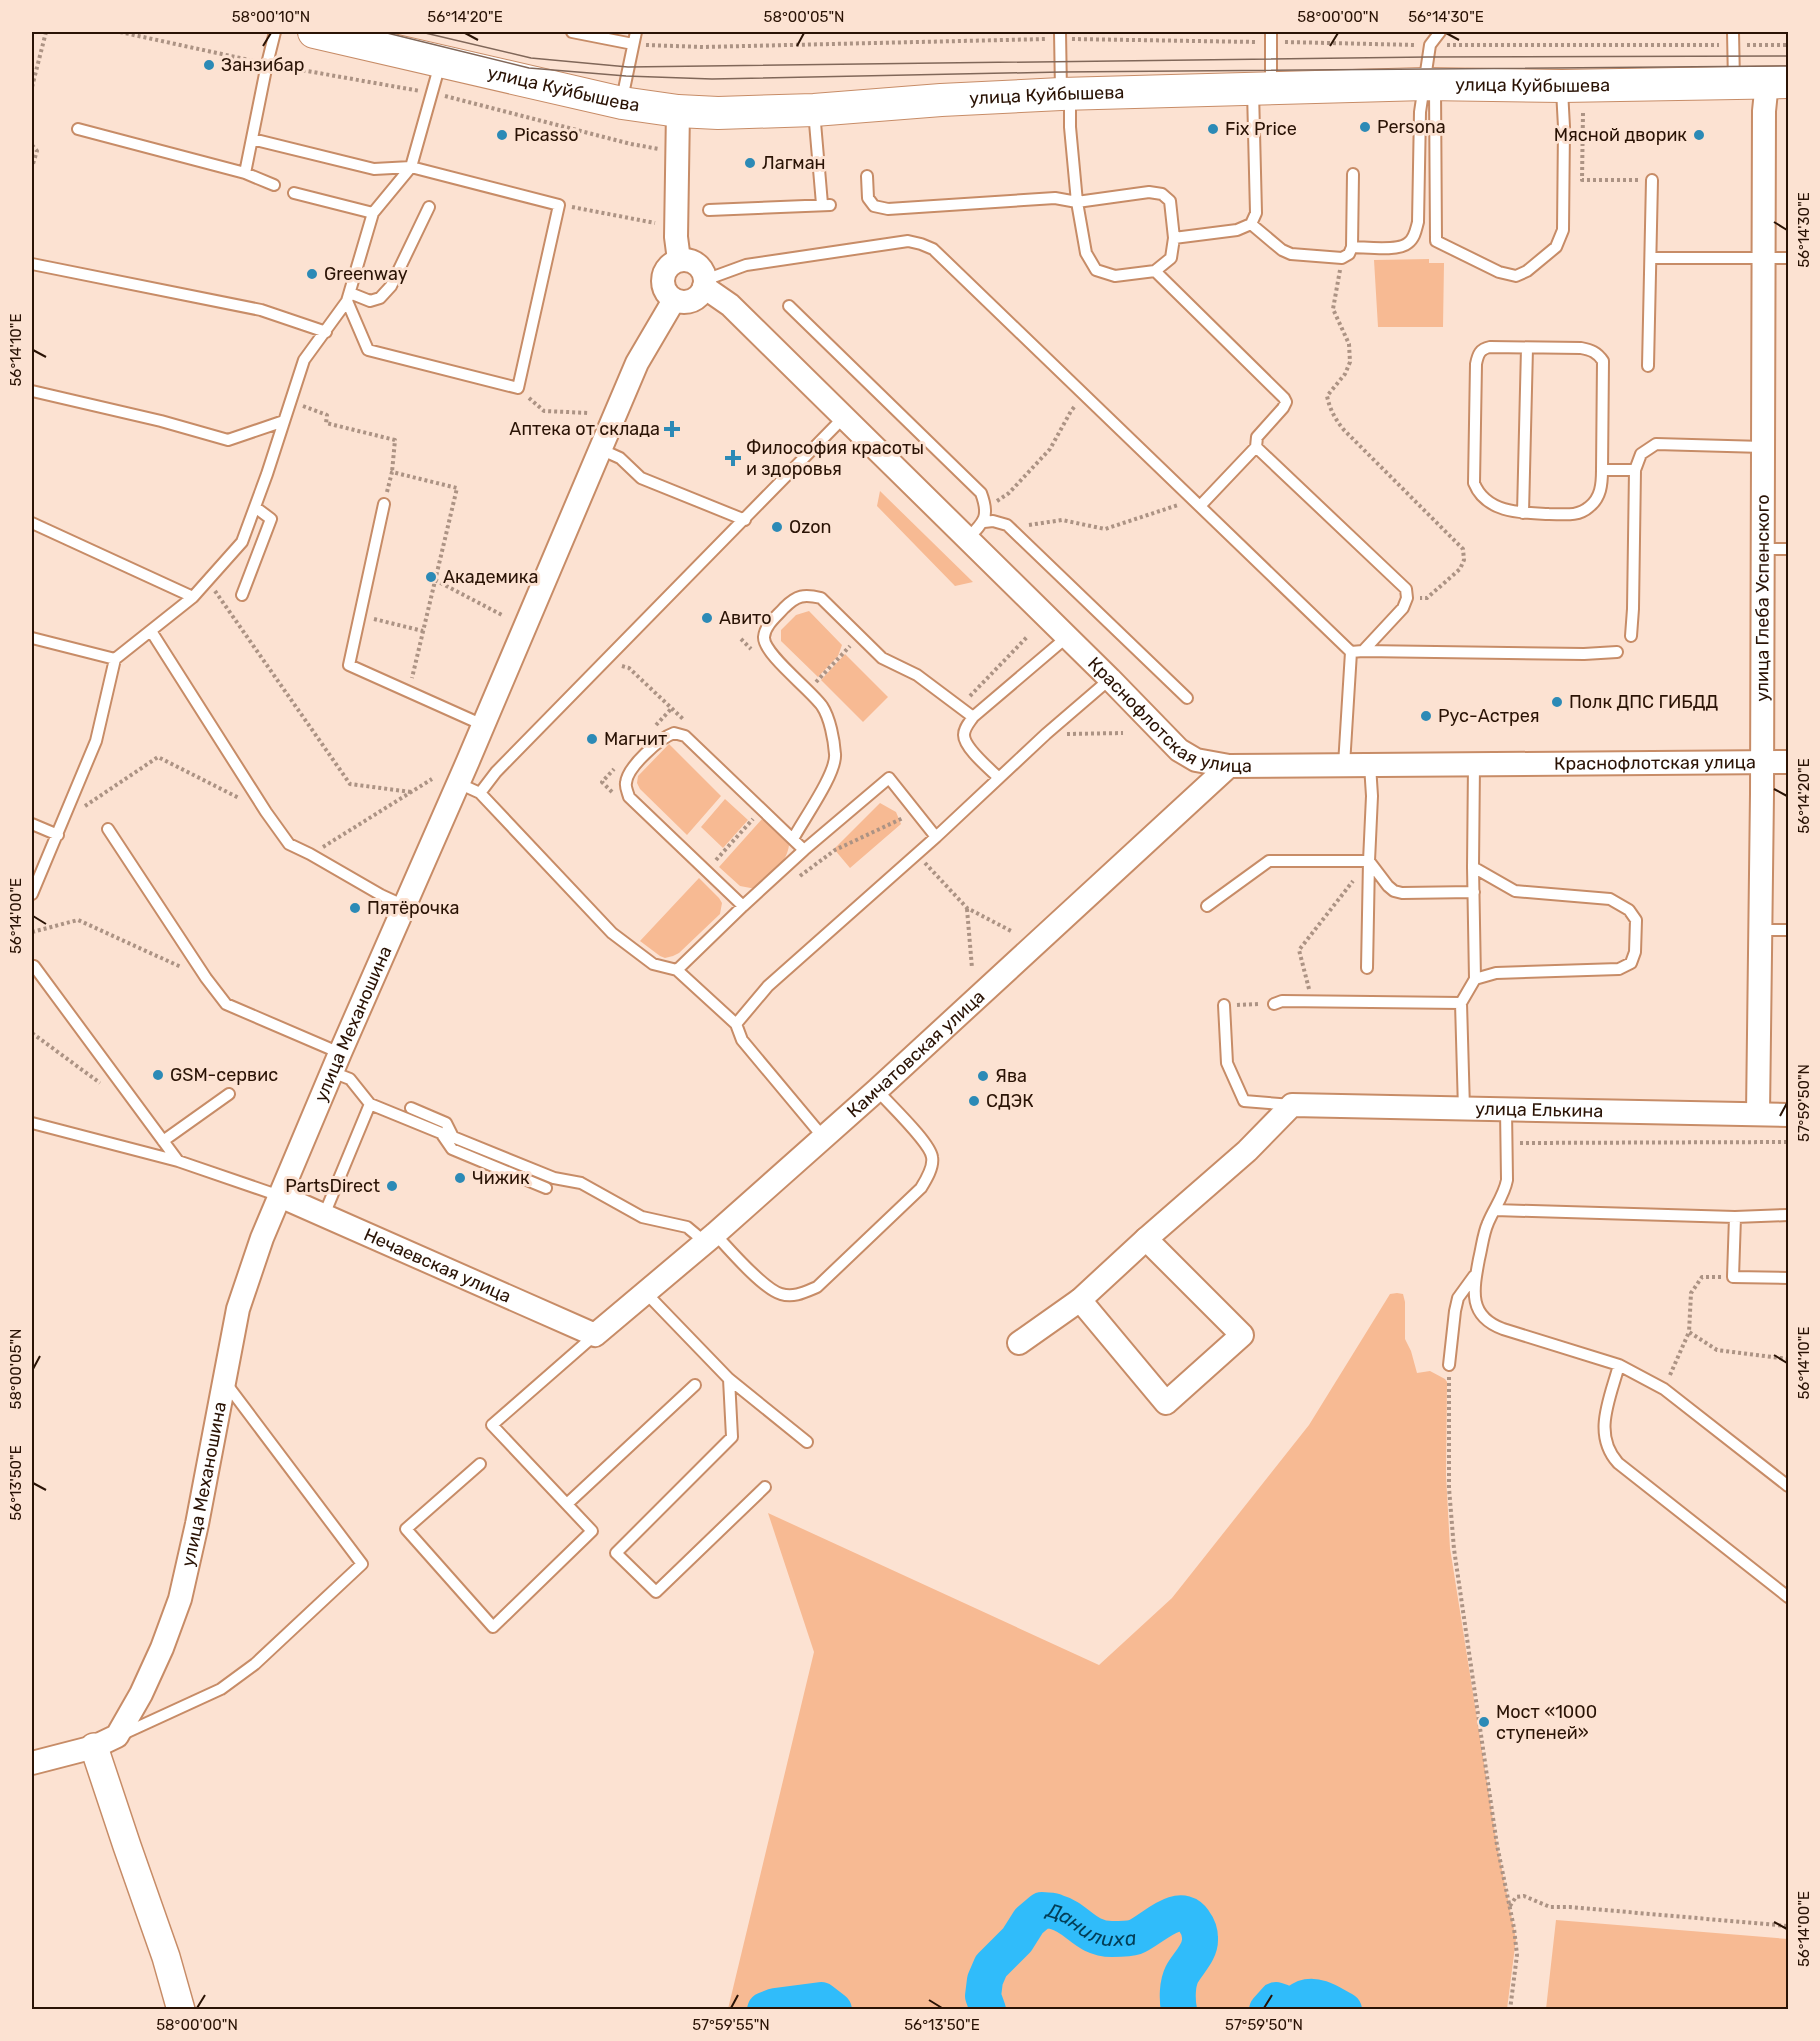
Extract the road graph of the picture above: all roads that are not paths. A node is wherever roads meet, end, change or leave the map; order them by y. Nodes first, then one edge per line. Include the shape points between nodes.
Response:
1 (275, 32) edge
2 (314, 32) edge
3 (572, 32) edge
4 (636, 32) edge
5 (1440, 32) edge
6 (1733, 32) edge
7 (1060, 35) edge
8 (1271, 37) edge
9 (633, 44) junction
10 (441, 60) junction
11 (1734, 82) junction
12 (1778, 82) edge
13 (1430, 84) junction
14 (1562, 86) junction
15 (1262, 89) junction
16 (1065, 94) junction
17 (622, 103) junction
18 (814, 110) junction
19 (678, 111) junction
20 (78, 129) dead end
21 (252, 139) junction
22 (411, 168) junction
23 (245, 172) junction
24 (1353, 174) dead end
25 (867, 177) dead end
26 (1652, 180) road end
27 (273, 185) dead end
28 (294, 193) dead end
29 (1077, 202) junction
30 (429, 207) dead end
31 (709, 210) dead end
32 (373, 213) junction
33 (1251, 225) junction
34 (1174, 238) junction
35 (1352, 247) junction
36 (1651, 258) junction
37 (1763, 258) junction
38 (1788, 258) edge
39 (679, 260) junction
40 (32, 264) edge
41 (1155, 272) junction
42 (705, 284) junction
43 (349, 297) junction
44 (674, 300) junction
45 (789, 306) dead end
46 (326, 332) junction
47 (1527, 348) junction
48 (1648, 366) dead end
49 (32, 391) edge
50 (844, 417) junction
51 (284, 421) junction
52 (1256, 447) junction
53 (1762, 447) junction
54 (600, 449) junction
55 (1602, 470) junction
56 (1635, 470) junction
57 (384, 504) road end
58 (1198, 504) junction
59 (255, 507) junction
60 (1523, 513) junction
61 (746, 520) junction
62 (984, 522) junction
63 (32, 523) edge
64 (967, 539) junction
65 (1762, 549) junction
66 (1788, 549) edge
67 (242, 595) dead end
68 (193, 597) junction
69 (151, 631) junction
70 (1631, 636) dead end
71 (1067, 637) junction
72 (32, 638) edge
73 (1363, 651) junction
74 (1351, 652) junction
75 (1617, 652) dead end
76 (115, 659) junction
77 (1110, 679) junction
78 (1187, 698) dead end
79 (973, 717) junction
80 (483, 725) junction
81 (1761, 762) junction
82 (1788, 762) edge
83 (1474, 764) junction
84 (1344, 765) junction
85 (1370, 765) junction
86 (1229, 766) junction
87 (999, 778) junction
88 (458, 783) junction
89 (480, 793) junction
90 (32, 824) edge
91 (108, 829) dead end
92 (58, 835) junction
93 (936, 837) junction
94 (792, 839) junction
95 (804, 850) junction
96 (1369, 861) junction
97 (1473, 867) junction
98 (1474, 892) junction
99 (32, 894) edge
100 (405, 906) junction
101 (743, 906) junction
102 (1208, 906) dead end
103 (1760, 930) junction
104 (1788, 930) edge
105 (34, 966) dead end
106 (1366, 968) dead end
107 (676, 970) junction
108 (1475, 979) junction
109 (1461, 1003) junction
110 (1274, 1004) road end
111 (1230, 1005) road end
112 (736, 1024) junction
113 (336, 1062) junction
114 (877, 1090) junction
115 (229, 1094) dead end
116 (370, 1104) junction
117 (1292, 1105) junction
118 (411, 1108) dead end
119 (1464, 1109) junction
120 (1506, 1110) junction
121 (1758, 1114) junction
122 (1788, 1115) edge
123 (32, 1123) edge
124 (824, 1137) junction
125 (163, 1141) junction
126 (178, 1161) junction
127 (546, 1188) dead end
128 (280, 1196) junction
129 (1495, 1210) junction
130 (324, 1215) junction
131 (1788, 1215) edge
132 (1735, 1217) junction
133 (710, 1238) junction
134 (1146, 1239) junction
135 (1476, 1274) junction
136 (1788, 1278) edge
137 (645, 1292) junction
138 (1080, 1300) junction
139 (595, 1335) junction
140 (1018, 1343) dead end
141 (1449, 1365) road end
142 (1618, 1365) junction
143 (729, 1379) junction
144 (225, 1381) junction
145 (696, 1385) dead end
146 (807, 1442) dead end
147 (480, 1464) dead end
148 (1788, 1486) edge
149 (765, 1487) dead end
150 (567, 1504) junction
151 (1788, 1597) edge
152 (106, 1742) junction
153 (32, 1763) edge
154 (182, 2010) edge

1 - 21 lane
2 - 10 main road, улица Куйбышева
3 - 9 lane
4 - 9 lane
5 - 13 lane via 1430,45
6 - 11 lane
7 - 16 lane
8 - 15 lane
9 - 17 lane
10 - 17 main road, улица Куйбышева
10 - 22 lane
11 - 12 main road, улица Куйбышева
11 - 14 main road, улица Куйбышева
12 - 37 street, улица Глеба Успенского via 1764,111
13 - 14 main road, улица Куйбышева
13 - 14 lane via 1436,241 1499,272 1516,276 1556,247 1563,230
13 - 15 main road, улица Куйбышева
13 - 35 lane via 1420,112 1416,233 1398,248
15 - 16 main road, улица Куйбышева
15 - 33 lane via 1256,213
16 - 18 main road, улица Куйбышева
16 - 29 lane
17 - 19 main road, улица Куйбышева
18 - 19 main road, улица Куйбышева
18 - 31 lane via 826,204
19 - 39 street
20 - 23 lane
21 - 22 lane via 374,169
21 - 23 lane
22 - 32 lane
22 - 43 lane via 559,205 518,388 368,350
23 - 27 lane
24 - 35 lane
25 - 29 lane via 868,198 874,206 888,209 1055,198
26 - 36 lane
28 - 32 lane
29 - 34 lane via 1149,192 1162,194 1170,201
29 - 41 lane via 1086,253 1096,270 1115,276
30 - 43 lane via 391,286 380,298 370,301
32 - 43 lane
33 - 34 lane
33 - 35 lane via 1291,254 1342,258
34 - 41 lane via 1171,258
36 - 37 lane
36 - 48 lane
37 - 38 lane
37 - 53 street, улица Глеба Успенского
39 - 42 street via 699,267
39 - 44 street via 667,268 662,282
40 - 46 lane via 261,310
41 - 52 lane via 1284,398 1283,408 1257,437
42 - 44 street via 695,299 681,303
42 - 50 street, Краснофлотская улица
42 - 58 lane via 746,265 908,242 933,249
43 - 46 lane
44 - 54 street, улица Механошина via 637,363
45 - 62 lane via 981,493 986,507
46 - 51 lane via 304,360
47 - 55 lane via 1581,348 1592,350 1603,361
47 - 60 lane
47 - 60 lane via 1483,349 1476,364 1474,483 1487,500
49 - 51 lane via 228,440
50 - 61 lane
50 - 64 street, Краснофлотская улица
51 - 59 lane
52 - 58 lane
52 - 73 lane via 1406,589 1403,608
53 - 56 lane via 1656,444 1641,454
53 - 65 street, улица Глеба Успенского
54 - 61 lane via 620,458 641,478
54 - 80 street, улица Механошина
55 - 56 lane
55 - 60 lane via 1600,493 1590,507 1576,515
56 - 70 lane
57 - 80 lane via 349,665
58 - 74 lane
59 - 67 lane via 271,519
59 - 68 lane via 242,542
61 - 89 lane via 496,772
62 - 64 lane
62 - 78 lane via 1011,528
63 - 68 lane
64 - 71 street, Краснофлотская улица
65 - 66 lane
65 - 81 street, улица Глеба Успенского
68 - 69 lane
69 - 76 lane
69 - 100 lane via 289,844
71 - 77 street, Краснофлотская улица
71 - 79 lane
72 - 76 lane
73 - 74 lane
73 - 75 lane
74 - 84 lane
76 - 92 lane via 96,741
77 - 86 street, Краснофлотская улица via 1179,750 1196,760
77 - 87 lane
79 - 87 lane via 964,737
79 - 94 lane via 917,675 882,658 821,598 807,595 793,599 769,624 764,637 768,652 823,707 835,755 834,769
80 - 88 street, улица Механошина
81 - 82 street, Краснофлотская улица
81 - 83 street, Краснофлотская улица
81 - 103 street, улица Глеба Успенского
83 - 85 street, Краснофлотская улица
83 - 97 lane
84 - 85 street, Краснофлотская улица
84 - 86 street, Краснофлотская улица
85 - 96 lane
86 - 114 street, Камчатовская улица
87 - 93 lane
88 - 89 lane
88 - 100 street, улица Механошина
89 - 107 lane via 612,933 653,964
90 - 92 lane
91 - 113 lane via 226,1004
92 - 99 lane
93 - 95 lane via 889,778
93 - 112 lane via 768,986
94 - 95 lane
94 - 101 lane via 685,736 674,733 663,737 631,770 626,783 629,797
95 - 101 lane
96 - 98 lane via 1394,891
96 - 102 lane via 1269,861
96 - 106 lane
97 - 98 lane
97 - 108 lane via 1515,891 1610,899 1629,910 1636,920 1635,952 1631,963 1619,969 1496,973
98 - 108 lane
100 - 113 street, улица Механошина
101 - 107 lane
103 - 104 lane
103 - 121 street, улица Глеба Успенского
105 - 125 lane
107 - 112 lane
108 - 109 lane
109 - 110 lane
109 - 119 lane
111 - 117 lane via 1227,1063 1244,1101
112 - 124 lane via 742,1040
113 - 116 lane
113 - 128 street, улица Механошина
114 - 124 street, Камчатовская улица
114 - 133 lane via 927,1145 933,1158 929,1175 921,1188 817,1287 800,1295 781,1294
115 - 125 lane
116 - 127 lane via 441,1133 452,1149
116 - 130 lane
117 - 119 street, улица Елькина
117 - 134 street
118 - 133 lane via 446,1123 453,1137 554,1178 581,1183 642,1217 687,1227
119 - 120 street, улица Елькина
120 - 121 street, улица Елькина
120 - 129 lane via 1507,1180
121 - 122 street, улица Елькина
123 - 126 lane
124 - 133 street, Камчатовская улица
125 - 126 lane
126 - 128 lane
128 - 130 street, Нечаевская улица
128 - 144 street, улица Механошина via 238,1309
129 - 132 lane
129 - 135 lane via 1485,1233
130 - 139 street, Нечаевская улица
131 - 132 lane
132 - 136 lane via 1733,1277
133 - 137 street, Камчатовская улица
134 - 138 street
134 - 138 street via 1242,1335 1166,1403
135 - 141 lane via 1458,1298
135 - 142 lane via 1475,1299 1488,1322
137 - 139 street, Камчатовская улица
137 - 143 lane
138 - 140 street
139 - 150 lane via 492,1425
142 - 148 lane via 1664,1389
142 - 151 lane via 1604,1430 1612,1457
143 - 146 lane
143 - 149 lane via 732,1437 616,1553 656,1592
144 - 152 street, улица Механошина via 180,1599 141,1694
144 - 152 lane via 362,1564 255,1664 221,1689
145 - 150 lane
147 - 150 lane via 406,1529 493,1627 592,1531
152 - 153 street
152 - 154 street via 127,1846

